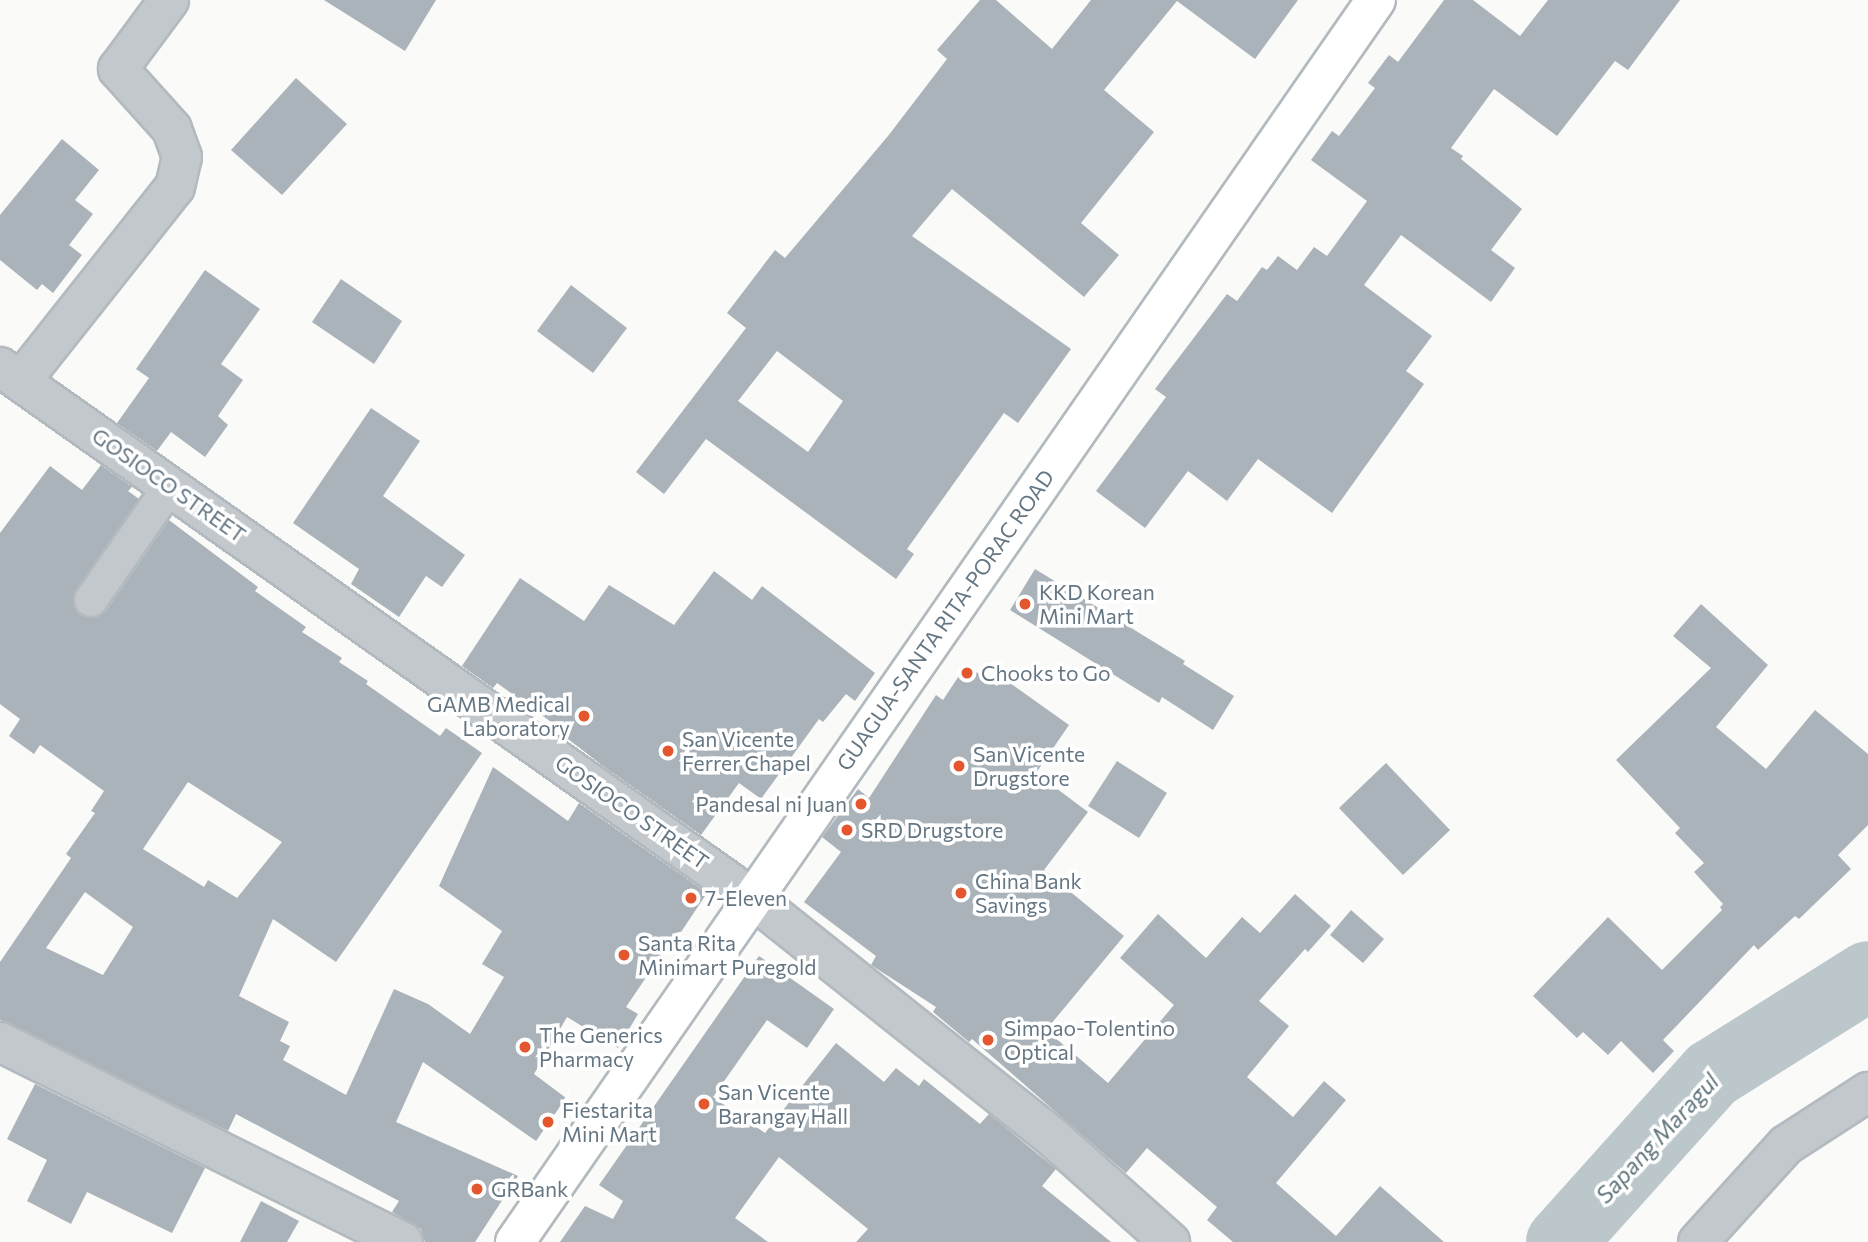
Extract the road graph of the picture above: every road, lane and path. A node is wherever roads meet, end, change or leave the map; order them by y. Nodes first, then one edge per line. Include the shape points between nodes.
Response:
1 (169, 0) edge
2 (1376, 0) edge
3 (11, 374) edge
4 (170, 486) junction
5 (91, 600) dead end
6 (752, 898) junction
7 (0, 1042) edge
8 (1868, 1092) edge
9 (402, 1242) edge
10 (515, 1242) edge
11 (1170, 1242) edge
12 (1699, 1242) edge

1 - 3 street via 118,69 172,129 182,158 175,187
2 - 6 main road, GUAGUA-SANTA RITA-PORAC ROAD
3 - 4 street, GOSIOCO STREET
4 - 5 street
4 - 6 street, GOSIOCO STREET
6 - 10 main road, GUAGUA-SANTA RITA-PORAC ROAD
6 - 11 street, GOSIOCO STREET via 1050,1135
7 - 9 street
8 - 12 street via 1786,1145

